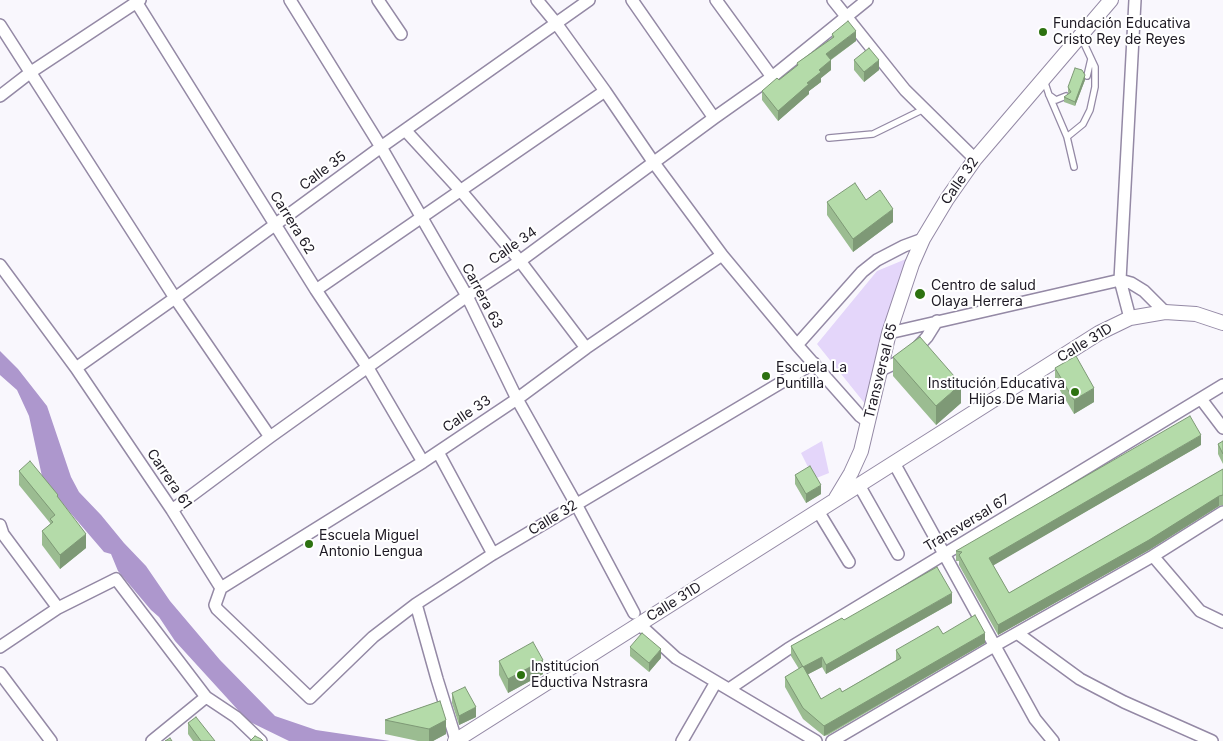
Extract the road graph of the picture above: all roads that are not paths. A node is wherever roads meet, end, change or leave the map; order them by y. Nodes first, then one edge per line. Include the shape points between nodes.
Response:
1 (290, 0) edge
2 (378, 0) edge
3 (537, 0) edge
4 (588, 0) edge
5 (632, 0) edge
6 (716, 0) edge
7 (833, 0) edge
8 (866, 0) edge
9 (1135, 0) edge
10 (137, 1) edge
11 (1109, 1) edge
12 (844, 16) junction
13 (556, 22) junction
14 (0, 25) edge
15 (401, 34) dead end
16 (1080, 36) junction
17 (1092, 58) junction
18 (31, 72) junction
19 (1087, 76) edge
20 (772, 78) junction
21 (1043, 78) junction
22 (605, 90) junction
23 (1048, 95) junction
24 (0, 96) edge
25 (1066, 96) edge
26 (924, 108) junction
27 (714, 118) junction
28 (405, 130) junction
29 (1067, 137) junction
30 (829, 138) dead end
31 (381, 146) junction
32 (975, 159) junction
33 (654, 163) junction
34 (1074, 167) dead end
35 (461, 191) junction
36 (420, 217) junction
37 (276, 225) junction
38 (923, 239) junction
39 (722, 255) junction
40 (520, 261) junction
41 (0, 265) edge
42 (1120, 280) junction
43 (316, 290) junction
44 (467, 296) junction
45 (175, 298) junction
46 (1159, 312) junction
47 (1130, 318) junction
48 (937, 321) junction
49 (1223, 323) edge
50 (889, 333) junction
51 (797, 345) junction
52 (586, 348) junction
53 (814, 363) junction
54 (76, 368) junction
55 (368, 368) junction
56 (881, 370) junction
57 (1223, 385) edge
58 (517, 399) junction
59 (1201, 399) junction
60 (868, 422) junction
61 (1223, 428) edge
62 (270, 437) junction
63 (438, 452) junction
64 (423, 462) junction
65 (894, 463) junction
66 (859, 485) junction
67 (834, 501) junction
68 (576, 504) junction
69 (172, 510) junction
70 (818, 511) junction
71 (1223, 512) edge
72 (0, 525) edge
73 (493, 554) junction
74 (898, 554) dead end
75 (944, 555) junction
76 (1153, 556) junction
77 (849, 562) dead end
78 (221, 588) junction
79 (416, 604) junction
80 (58, 608) junction
81 (636, 618) junction
82 (1223, 622) edge
83 (1018, 633) junction
84 (994, 646) junction
85 (0, 647) edge
86 (0, 673) edge
87 (716, 682) junction
88 (728, 689) junction
89 (206, 697) junction
90 (456, 740) edge
91 (51, 741) edge
92 (152, 741) edge
93 (261, 741) edge
94 (682, 741) edge
95 (816, 741) edge
96 (832, 741) edge
97 (1053, 741) edge
98 (1212, 741) edge

1 - 31 street, Carrera 63
2 - 15 street
3 - 13 street
4 - 13 street, Calle 35
5 - 27 street
6 - 20 street
7 - 12 street
8 - 12 street, Calle 34
9 - 42 street
10 - 18 street
10 - 37 street, Carrera 62
11 - 16 street, Calle 32
12 - 20 street, Calle 34
12 - 26 street via 905,90
13 - 22 street
13 - 28 street, Calle 35
14 - 18 street
16 - 17 lane
16 - 21 street, Calle 32
17 - 19 lane
17 - 29 lane via 1095,87 1090,110 1083,124
18 - 24 street
18 - 45 street
20 - 27 street, Calle 34
21 - 23 lane
21 - 32 street, Calle 32
22 - 33 street
22 - 35 street
23 - 25 lane via 1056,100
23 - 29 lane
26 - 30 lane via 873,134
26 - 32 street
27 - 33 street, Calle 34
28 - 31 street, Calle 35
28 - 35 street
29 - 34 lane
31 - 36 street, Carrera 63
31 - 37 street, Calle 35
32 - 38 street, Calle 32
33 - 39 street
33 - 40 street, Calle 34
35 - 36 street
35 - 40 street
36 - 43 street
36 - 44 street, Carrera 63
37 - 43 street, Carrera 62
37 - 45 street, Calle 35
38 - 50 street, Transversal 65
38 - 51 street via 877,260 862,272
39 - 51 street
39 - 52 street, Calle 33
40 - 44 street, Calle 34
40 - 52 street
41 - 54 street, Carrera 61
42 - 46 street via 1144,291
42 - 47 street
42 - 48 street
43 - 55 street, Carrera 62
44 - 55 street, Calle 34
44 - 58 street, Carrera 63
45 - 54 street, Calle 35
45 - 62 street
46 - 47 street, Calle 31D
46 - 49 street, Calle 31D via 1196,314
47 - 65 street, Calle 31D via 1099,333
48 - 50 street
48 - 56 street via 914,351
50 - 56 street, Transversal 65
51 - 53 street
52 - 58 street, Calle 33
53 - 60 street
53 - 68 street, Calle 32
54 - 69 street, Carrera 61
55 - 62 street, Calle 34
55 - 64 street, Carrera 62
56 - 60 street, Transversal 65
57 - 59 street, Transversal 67
58 - 63 street, Calle 33
58 - 68 street, Carrera 63
59 - 61 street
59 - 75 street, Transversal 67
60 - 67 street, Transversal 65 via 857,461
62 - 69 street, Calle 34
63 - 64 street, Calle 33
63 - 73 street
64 - 78 street, Calle 33
65 - 66 street, Calle 31D
65 - 75 street
66 - 67 street, Calle 31D
66 - 74 street
67 - 70 street, Calle 31D
68 - 73 street, Calle 32
68 - 81 street, Carrera 63
69 - 78 street, Carrera 61
70 - 77 street
70 - 81 street, Calle 31D
71 - 76 street
72 - 80 street via 3,534
73 - 79 street, Calle 32
75 - 84 street
75 - 88 street, Transversal 67
76 - 82 street via 1200,612
76 - 83 street
78 - 79 street, Calle 32 via 215,605 217,609 310,698 373,637
79 - 90 street
80 - 85 street
80 - 89 street via 116,579
81 - 87 street, Carrera 63 via 676,658
81 - 90 street, Calle 31D
83 - 84 street
83 - 98 street via 1080,679
84 - 96 street
84 - 97 street via 1035,719
86 - 91 street
87 - 88 street, Carrera 63
87 - 94 street
88 - 95 street, Carrera 63
89 - 92 street
89 - 93 street via 236,717

